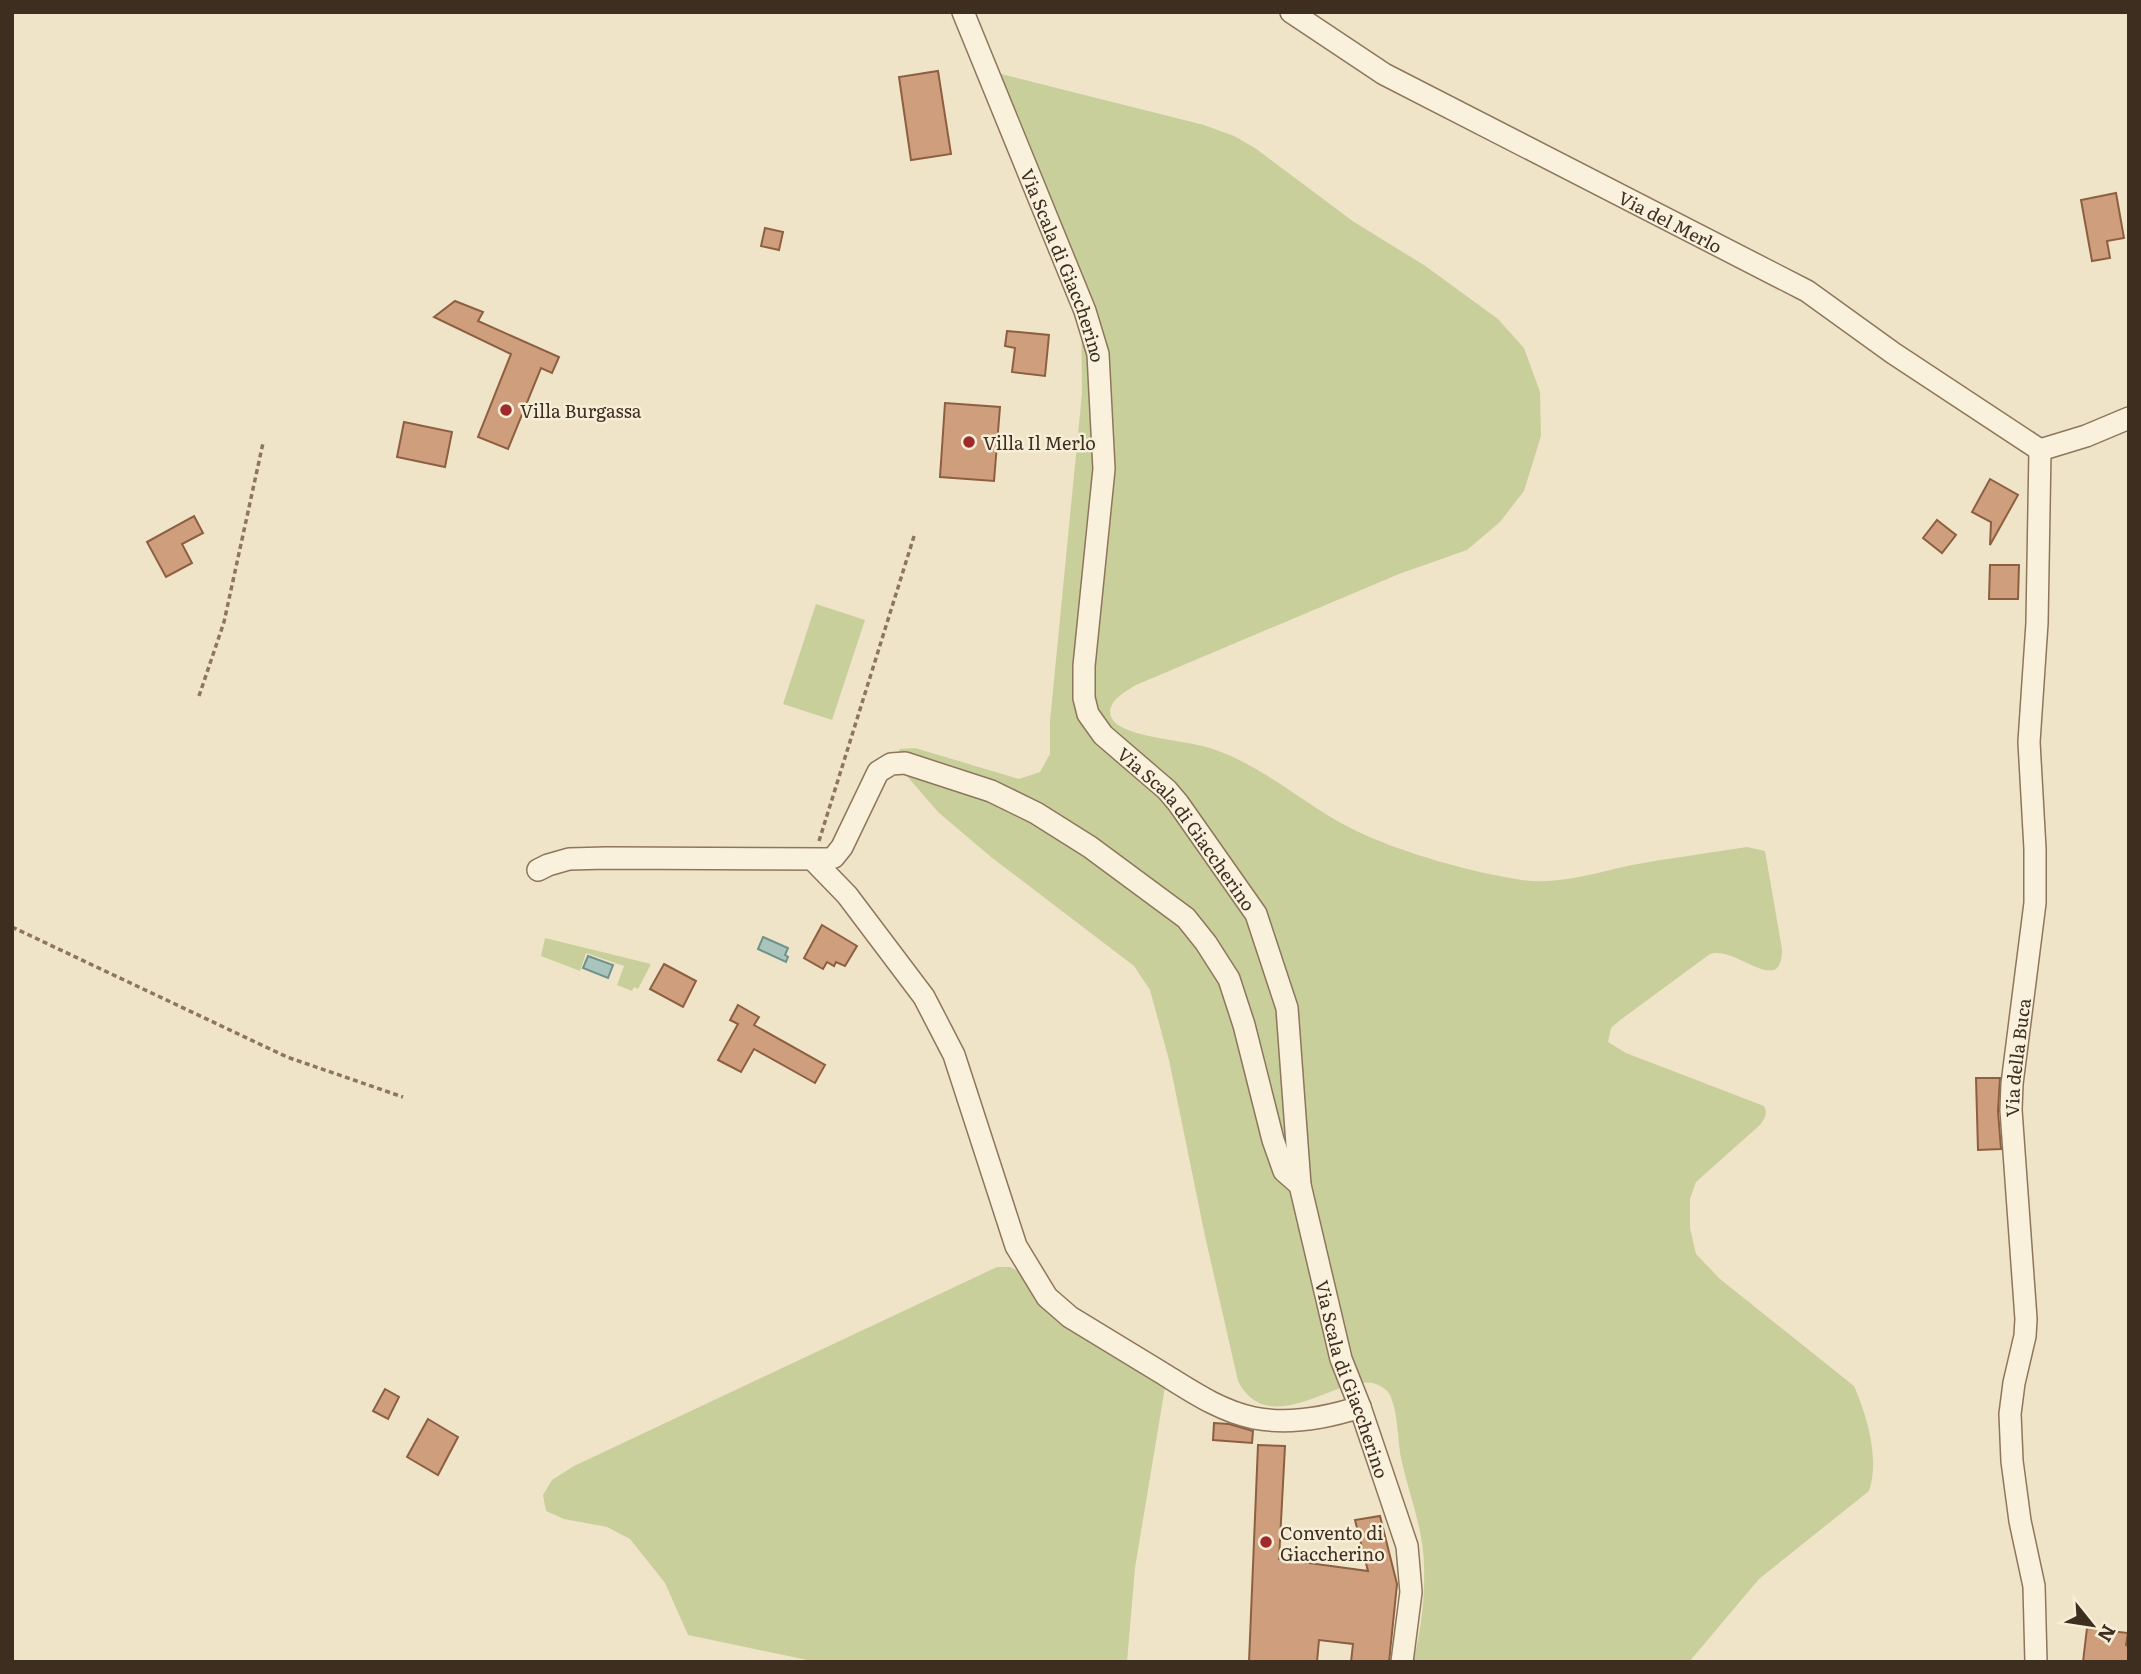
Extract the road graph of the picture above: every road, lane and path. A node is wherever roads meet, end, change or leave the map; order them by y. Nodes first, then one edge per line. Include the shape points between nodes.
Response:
1 (964, 12) edge
2 (1291, 12) edge
3 (2129, 418) edge
4 (263, 443) dead end
5 (2040, 450) junction
6 (915, 533) dead end
7 (199, 696) dead end
8 (813, 860) junction
9 (538, 870) dead end
10 (12, 928) edge
11 (403, 1097) dead end
12 (1300, 1185) junction
13 (1360, 1407) junction
14 (1402, 1662) edge
15 (2036, 1662) edge

1 - 12 street, Via Scala di Giaccherino via 1085,311 1098,354 1104,469 1084,666 1085,707 1103,735 1178,803 1256,914 1287,1008
2 - 5 street, Via del Merlo via 1384,74 1807,291
3 - 5 street
4 - 7 path via 224,622
5 - 15 street, Via della Buca via 2029,743 2035,903 2011,1110 2026,1319 2010,1414 2012,1461 2034,1586
6 - 8 path
8 - 9 street via 569,859
8 - 12 street via 829,859 839,852 878,772 897,763 991,791 1090,847 1186,918 1229,979 1284,1171
8 - 13 street via 847,895 924,997 954,1055 1016,1246 1055,1305 1211,1403 1239,1414 1294,1420
10 - 11 path via 288,1057
12 - 13 street, Via Scala di Giaccherino via 1341,1359
13 - 14 street, Via Scala di Giaccherino via 1409,1561 1410,1608

